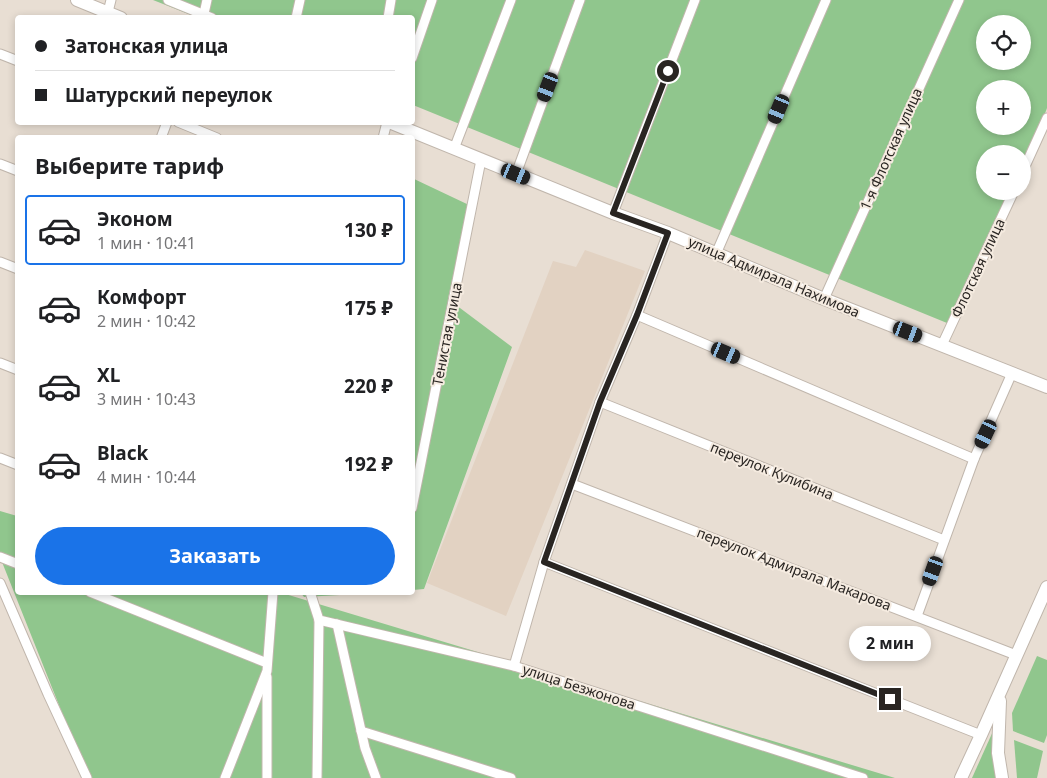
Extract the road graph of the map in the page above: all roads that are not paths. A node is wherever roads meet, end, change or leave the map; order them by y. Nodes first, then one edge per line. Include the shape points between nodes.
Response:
1 (77, 0) edge
2 (168, 0) edge
3 (206, 0) edge
4 (300, 0) edge
5 (391, 0) edge
6 (432, 0) edge
7 (511, 0) edge
8 (580, 0) edge
9 (695, 0) edge
10 (826, 0) edge
11 (959, 0) edge
12 (110, 6) edge
13 (204, 15) edge
14 (206, 15) edge
15 (297, 15) edge
16 (388, 15) edge
17 (415, 49) edge
18 (0, 54) edge
19 (15, 60) edge
20 (1047, 118) edge
21 (185, 125) edge
22 (394, 125) edge
23 (210, 135) edge
24 (454, 148) junction
25 (1031, 153) edge
26 (481, 160) junction
27 (0, 164) edge
28 (15, 170) edge
29 (516, 174) junction
30 (1010, 200) edge
31 (613, 213) junction
32 (668, 233) junction
33 (716, 254) junction
34 (0, 262) edge
35 (15, 268) edge
36 (824, 299) junction
37 (637, 315) junction
38 (942, 345) junction
39 (0, 363) edge
40 (15, 369) edge
41 (1012, 373) junction
42 (1047, 387) edge
43 (600, 402) junction
44 (0, 458) edge
45 (974, 459) junction
46 (15, 464) edge
47 (572, 484) junction
48 (415, 493) edge
49 (944, 540) junction
50 (0, 557) edge
51 (544, 562) junction
52 (15, 563) edge
53 (0, 582) edge
54 (1047, 587) edge
55 (97, 595) edge
56 (273, 595) edge
57 (311, 595) edge
58 (917, 616) junction
59 (319, 620) junction
60 (337, 624) junction
61 (1016, 655) junction
62 (514, 666) junction
63 (267, 667) junction
64 (1002, 688) junction
65 (361, 731) junction
66 (981, 735) junction
67 (267, 777) edge
68 (86, 778) edge
69 (224, 778) edge
70 (317, 778) edge
71 (376, 778) edge
72 (511, 778) edge
73 (863, 778) edge
74 (961, 778) edge
75 (1002, 778) edge

1 - 12 main road
2 - 13 street
3 - 14 street
4 - 15 street
5 - 16 street
6 - 17 street
7 - 24 street
8 - 29 street
9 - 31 street
10 - 33 street
11 - 36 street, 1-я Флотская улица
18 - 19 street
20 - 25 street
21 - 23 street
22 - 24 main road, улица Адмирала Нахимова
24 - 26 main road, улица Адмирала Нахимова
26 - 29 main road, улица Адмирала Нахимова
26 - 48 street, Тенистая улица
27 - 28 street
29 - 31 main road, улица Адмирала Нахимова
30 - 38 street, Флотская улица
31 - 32 main road, улица Адмирала Нахимова
32 - 33 main road, улица Адмирала Нахимова
32 - 37 street
33 - 36 main road, улица Адмирала Нахимова
34 - 35 street
36 - 38 main road, улица Адмирала Нахимова
37 - 43 street
37 - 45 street
38 - 41 main road, улица Адмирала Нахимова
39 - 40 street
41 - 42 main road, улица Адмирала Нахимова
41 - 45 street
43 - 47 street
43 - 49 street, переулок Кулибина
44 - 46 street
45 - 49 street
47 - 51 street
47 - 58 street, переулок Адмирала Макарова
49 - 58 street
50 - 52 street
51 - 62 street
51 - 66 street
53 - 68 street
54 - 61 main road
55 - 63 street
56 - 63 street
57 - 59 street
58 - 61 street, переулок Адмирала Макарова
59 - 60 street, улица Безжонова
59 - 70 street
60 - 62 street, улица Безжонова
60 - 65 street
61 - 64 main road
62 - 73 street, улица Безжонова
63 - 67 street
63 - 69 street
64 - 66 main road
64 - 75 main road via 998,753
65 - 71 street
65 - 72 street
66 - 74 main road

